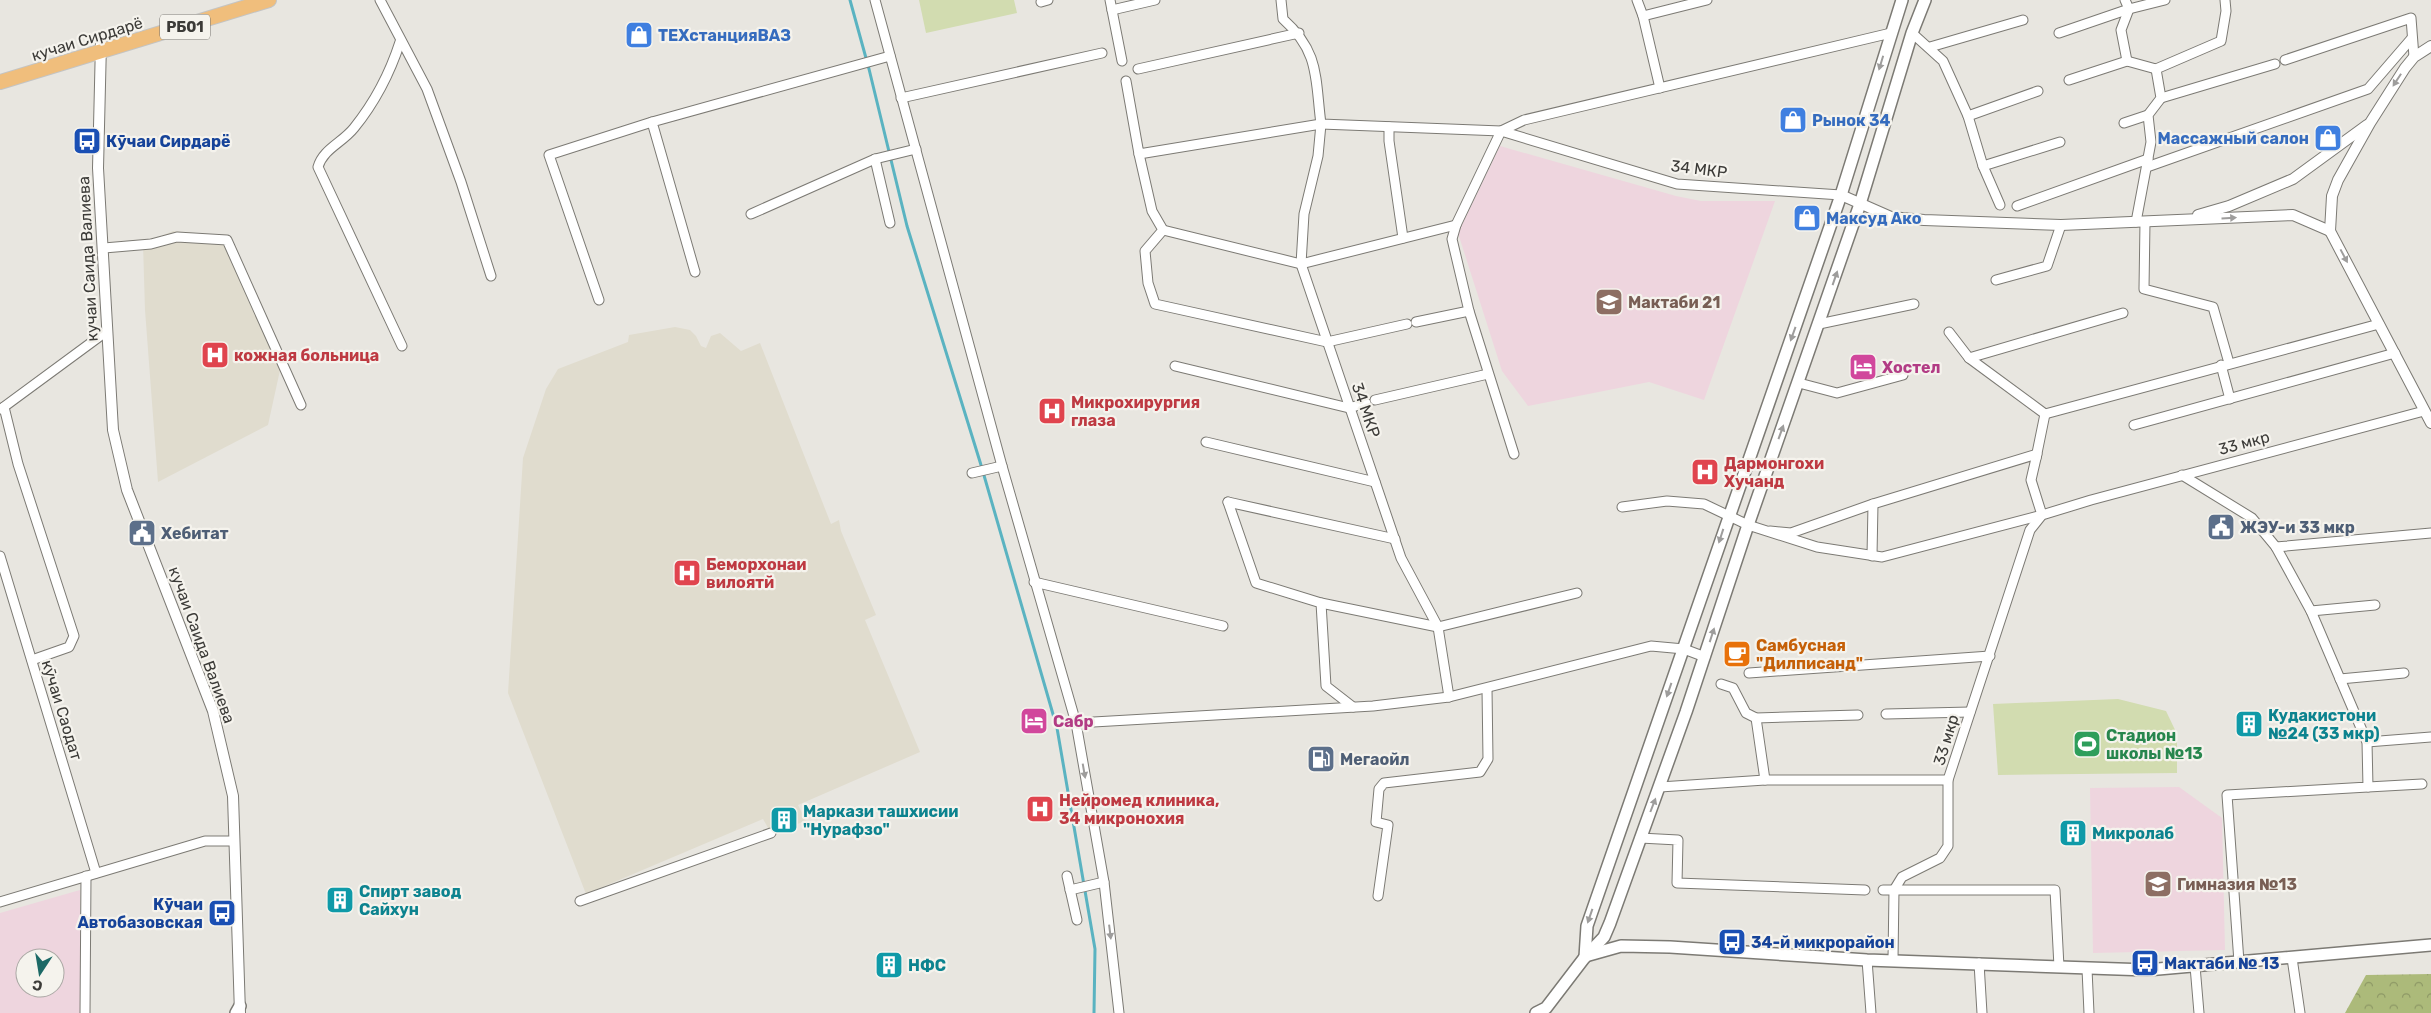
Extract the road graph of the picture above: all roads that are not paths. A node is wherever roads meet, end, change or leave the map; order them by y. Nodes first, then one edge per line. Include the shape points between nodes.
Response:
1 (241, 0) edge
2 (269, 0) edge
3 (380, 0) edge
4 (875, 0) edge
5 (1110, 0) edge
6 (1155, 0) edge
7 (1281, 0) edge
8 (1637, 0) edge
9 (1708, 0) edge
10 (1902, 0) edge
11 (1925, 0) edge
12 (2125, 0) edge
13 (2165, 0) edge
14 (2225, 0) edge
15 (2129, 9) junction
16 (1112, 10) junction
17 (1643, 16) junction
18 (2024, 20) dead end
19 (1912, 32) junction
20 (1300, 33) junction
21 (1891, 33) junction
22 (2059, 33) dead end
23 (2412, 38) junction
24 (400, 42) junction
25 (2431, 46) edge
26 (101, 48) junction
27 (1930, 48) junction
28 (1102, 53) dead end
29 (890, 56) junction
30 (2414, 57) junction
31 (2285, 60) dead end
32 (1122, 61) dead end
33 (2127, 61) junction
34 (2275, 64) dead end
35 (1138, 68) dead end
36 (2156, 69) junction
37 (0, 74) edge
38 (2069, 80) dead end
39 (1126, 81) dead end
40 (0, 82) edge
41 (1660, 88) junction
42 (2038, 91) dead end
43 (901, 98) junction
44 (2161, 98) junction
45 (1968, 116) junction
46 (2148, 116) junction
47 (652, 122) junction
48 (2124, 123) dead end
49 (2370, 123) junction
50 (1321, 124) junction
51 (1389, 127) junction
52 (1501, 131) junction
53 (2060, 142) dead end
54 (916, 149) junction
55 (1139, 154) junction
56 (875, 159) junction
57 (2148, 163) junction
58 (1984, 166) junction
59 (1841, 195) junction
60 (1860, 204) junction
61 (2000, 205) dead end
62 (2017, 206) dead end
63 (751, 214) dead end
64 (2141, 222) junction
65 (890, 223) dead end
66 (1456, 225) junction
67 (2061, 225) junction
68 (1163, 230) junction
69 (2330, 231) junction
70 (1402, 238) junction
71 (104, 248) junction
72 (1301, 264) junction
73 (695, 272) dead end
74 (491, 276) dead end
75 (1996, 280) dead end
76 (599, 300) dead end
77 (1914, 304) dead end
78 (1469, 311) junction
79 (2123, 314) dead end
80 (1819, 324) junction
81 (2379, 324) junction
82 (108, 331) junction
83 (1949, 332) dead end
84 (1327, 342) junction
85 (402, 346) dead end
86 (2395, 353) junction
87 (1969, 358) junction
88 (2225, 364) junction
89 (1175, 366) dead end
90 (1488, 374) junction
91 (1903, 375) dead end
92 (1799, 382) junction
93 (2230, 399) junction
94 (301, 405) dead end
95 (1349, 408) junction
96 (2, 409) edge
97 (2424, 411) junction
98 (2045, 414) junction
99 (2431, 424) edge
100 (2134, 425) dead end
101 (1206, 442) dead end
102 (1514, 454) dead end
103 (2037, 454) junction
104 (1002, 466) junction
105 (972, 473) dead end
106 (2182, 475) junction
107 (1375, 482) junction
108 (1873, 504) junction
109 (1622, 507) dead end
110 (1728, 514) junction
111 (2042, 515) junction
112 (1748, 525) junction
113 (1770, 531) junction
114 (2431, 533) edge
115 (1395, 539) junction
116 (2276, 547) junction
117 (0, 556) edge
118 (1872, 556) junction
119 (1034, 582) junction
120 (1578, 593) dead end
121 (1321, 603) junction
122 (2375, 605) dead end
123 (2311, 611) junction
124 (1223, 626) dead end
125 (1438, 627) junction
126 (1684, 649) junction
127 (1990, 656) junction
128 (1705, 657) junction
129 (32, 660) junction
130 (1749, 673) dead end
131 (2404, 673) dead end
132 (2340, 679) junction
133 (1721, 684) dead end
134 (1487, 689) junction
135 (1449, 697) junction
136 (1353, 707) junction
137 (1970, 712) junction
138 (1886, 714) dead end
139 (1858, 715) dead end
140 (1756, 718) junction
141 (1076, 723) junction
142 (2431, 737) edge
143 (2367, 742) junction
144 (1766, 780) junction
145 (1948, 780) junction
146 (2422, 784) dead end
147 (1660, 786) junction
148 (2368, 787) junction
149 (771, 833) dead end
150 (1640, 838) junction
151 (234, 841) junction
152 (96, 872) junction
153 (86, 876) junction
154 (1067, 876) dead end
155 (1604, 876) junction
156 (1104, 882) junction
157 (1624, 884) junction
158 (1070, 890) junction
159 (1865, 890) dead end
160 (1883, 890) dead end
161 (1894, 890) junction
162 (1378, 896) dead end
163 (580, 901) dead end
164 (0, 902) edge
165 (1077, 920) dead end
166 (1610, 923) junction
167 (2431, 945) edge
168 (1620, 946) junction
169 (1585, 957) junction
170 (2292, 958) junction
171 (1893, 959) junction
172 (1866, 960) junction
173 (2239, 962) junction
174 (1979, 964) junction
175 (2195, 966) junction
176 (2059, 968) junction
177 (2087, 969) junction
178 (239, 1011) edge
179 (1543, 1011) edge
180 (85, 1013) edge
181 (1119, 1013) edge
182 (1871, 1013) edge
183 (1982, 1013) edge
184 (2089, 1013) edge
185 (2199, 1013) edge
186 (2300, 1013) edge

1 - 26 highway, РБ01
2 - 26 highway, кучаи Сирдарё / РБ01
3 - 24 street
4 - 29 street
5 - 16 street
6 - 16 street
7 - 20 street via 1283,18
8 - 17 street
9 - 17 street
10 - 21 main road
11 - 19 main road
12 - 15 street
13 - 15 street
14 - 36 street via 2221,41
15 - 22 street
15 - 33 street via 2121,30
16 - 32 street
17 - 41 street
18 - 27 street
19 - 27 street
19 - 60 main road
20 - 35 street
20 - 50 street via 1312,56
21 - 41 street, 34 МКР
21 -> 59 main road
23 - 30 street
23 - 31 street via 2411,18
23 - 57 street via 2368,89
24 - 74 street via 427,89
24 - 85 street via 389,73 356,126 343,141 324,154 318,167
25 - 30 street
26 - 37 highway, РБ01
26 - 40 highway, кучаи Сирдарё / РБ01
26 - 71 street, кучаи Саида Валиева via 98,168
27 - 45 street via 1943,61
28 - 43 street
29 - 43 street
29 - 47 street
30 -> 49 street
33 - 36 street
33 - 38 street
34 - 44 street
36 - 44 street
39 - 55 street
41 - 52 street, 34 МКР via 1524,120
42 - 45 street
43 - 54 street
44 - 46 street
45 - 58 street
46 - 48 street
46 - 57 street via 2152,142
47 - 73 street
47 - 76 street via 548,155
49 - 64 street via 2293,179 2203,214
49 - 69 street via 2332,196
50 - 51 street, 34 МКР
50 - 55 street, 34 МКР
50 - 72 street via 1318,156 1304,214
51 - 52 street, 34 МКР
51 - 70 street
52 - 59 street, 34 МКР via 1677,184
52 - 66 street
53 - 58 street
54 - 56 street
54 - 104 street
55 - 68 street via 1152,211
56 - 63 street
56 - 65 street
57 - 62 street
57 - 64 street
58 - 61 street
59 - 60 street
59 -> 110 main road
60 - 67 street via 1891,217
80 -> 60 main road
64 - 67 street
64 -> 69 street via 2293,214
64 - 88 street via 2144,289 2213,307
66 - 70 street
66 - 78 street via 1452,238
67 - 75 street via 2047,266
68 - 72 street
68 - 84 street via 1145,251 1148,283 1155,304
69 -> 81 street
70 - 72 street
71 - 82 street, кучаи Саида Валиева
71 - 94 street via 151,244 177,236 227,240
72 - 84 street, 34 МКР
77 - 80 street
78 - 84 street
78 - 90 street
79 - 87 street
80 - 92 main road
81 - 86 street
81 - 88 street
82 - 96 street
82 - 151 street, кучаи Саида Валиева via 113,430 127,490 213,711 232,796
83 - 87 street
84 - 95 street, 34 МКР
86 - 93 street
86 - 97 street
87 - 98 street
88 - 93 street
88 - 98 street
89 - 95 street
90 - 95 street
90 - 102 street
91 - 92 street via 1837,392
112 -> 92 main road
93 - 100 street
95 - 107 street, 34 МКР
96 - 129 street via 74,636 69,646
97 - 99 street
97 - 106 street, 33 мкр
98 - 103 street
101 - 107 street
103 - 108 street
103 - 111 street via 2031,480
104 - 105 street
104 - 119 street
106 - 111 street, 33 мкр
106 - 116 street via 2252,518
107 - 115 street, 34 МКР
108 - 113 street via 1791,533
108 - 118 street
109 - 110 street via 1667,501 1704,504
110 - 112 street, 33 мкр
110 -> 126 main road
111 - 118 street, 33 мкр via 1882,557
111 - 127 street, 33 мкр via 2030,530
112 - 113 street, 33 мкр
128 -> 112 main road
113 - 118 street, 33 мкр via 1817,547
114 - 116 street
115 - 121 street via 1228,502 1256,583
115 - 125 street, 34 МКР via 1401,558
116 - 123 street
117 - 129 street, кӯчаи Саодат
119 - 124 street
119 - 141 street
120 - 125 street
121 - 125 street
121 - 136 street via 1326,686
122 - 123 street
123 - 132 street
125 - 135 street, 34 МКР
126 - 128 street
126 - 134 street via 1651,646
126 -> 155 main road
127 - 130 street
127 - 137 street, 33 мкр
128 - 147 main road
129 - 152 street, кӯчаи Саодат
131 - 132 street
132 - 143 street
133 - 140 street via 1733,688 1746,713
134 - 135 street
134 - 162 street via 1488,760 1480,772 1384,783 1379,789 1376,822 1388,825
135 - 136 street
136 - 141 street
137 - 138 street
137 - 145 street, 33 мкр
139 - 140 street
140 - 144 street
141 -> 156 street
142 - 143 street
143 - 148 street
144 - 145 street
144 - 147 street
145 - 161 street, 33 мкр via 1948,846 1940,858 1902,877
146 - 148 street
150 -> 147 main road
148 - 173 street via 2227,795
149 - 163 street
150 - 157 main road
150 - 159 street via 1678,840 1677,883
151 - 152 street via 205,842
151 - 178 street, кучаи Саида Валиева
152 - 153 street
153 - 164 street
153 - 180 street
154 - 158 street
155 - 157 main road
155 -> 169 main road via 1587,926
156 - 158 street
156 -> 181 street
157 - 166 main road
158 - 165 street
160 - 161 street
161 - 171 street
161 - 176 street via 2055,890
166 - 168 main road via 1610,932
166 - 169 main road via 1604,937
167 - 170 main road
168 - 169 main road
168 - 172 main road
169 - 179 main road
170 - 173 main road
170 - 186 street
171 - 172 main road
171 - 174 main road
172 - 182 street
173 - 175 main road
174 - 176 main road
174 - 183 street
175 - 177 main road via 2147,970
175 - 185 street
176 - 177 main road
177 - 184 street

